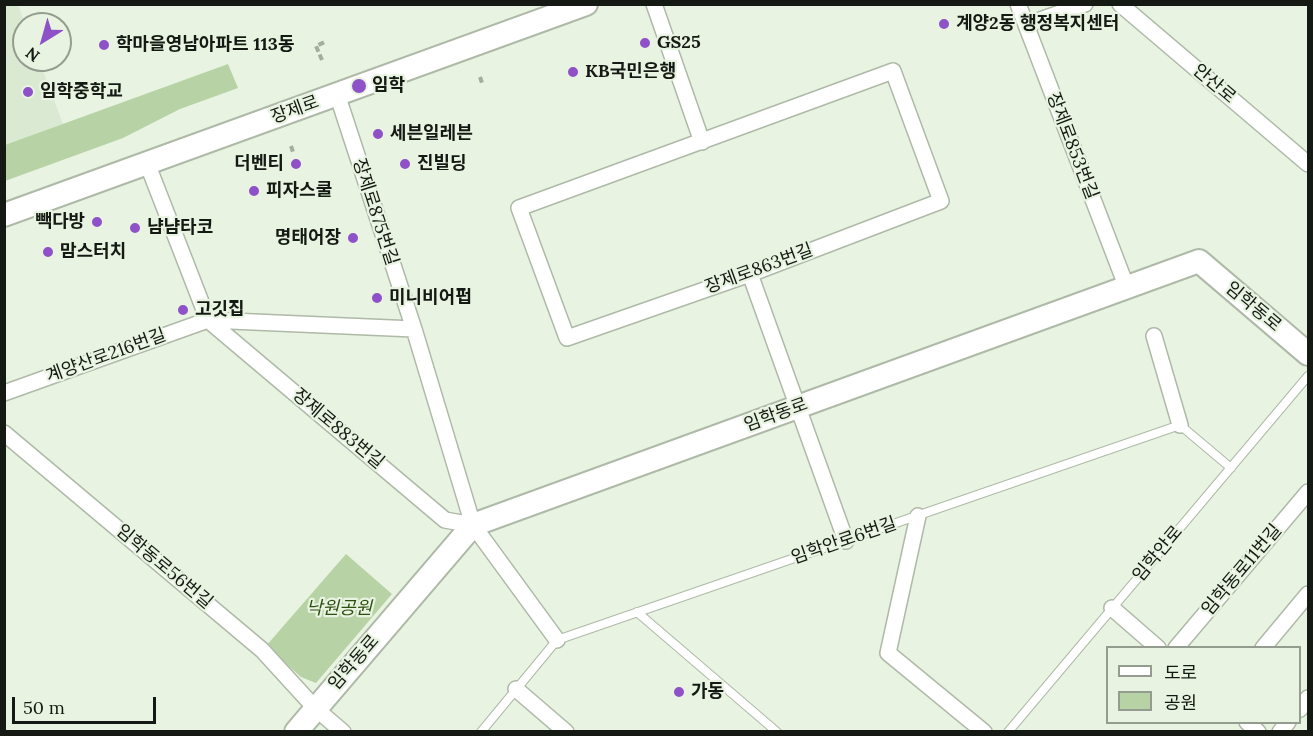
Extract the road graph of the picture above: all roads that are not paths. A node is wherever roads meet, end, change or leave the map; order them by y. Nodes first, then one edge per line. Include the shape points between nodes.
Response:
1 (586, 4) edge
2 (654, 4) edge
3 (1018, 4) edge
4 (1085, 4) edge
5 (1120, 4) edge
6 (1026, 25) junction
7 (337, 94) junction
8 (702, 142) junction
9 (147, 163) junction
10 (1308, 164) edge
11 (4, 215) edge
12 (750, 274) junction
13 (1127, 288) junction
14 (208, 320) junction
15 (414, 329) junction
16 (1154, 336) dead end
17 (1308, 354) edge
18 (1308, 376) edge
19 (4, 393) edge
20 (797, 407) junction
21 (1180, 426) junction
22 (4, 433) edge
23 (1231, 468) junction
24 (1308, 492) edge
25 (918, 516) junction
26 (473, 525) junction
27 (846, 541) junction
28 (1308, 594) edge
29 (1112, 608) junction
30 (637, 612) junction
31 (557, 640) junction
32 (1156, 646) edge
33 (1178, 646) edge
34 (1265, 646) edge
35 (516, 689) junction
36 (315, 708) junction
37 (296, 732) edge
38 (343, 732) edge
39 (481, 732) edge
40 (566, 732) edge
41 (777, 732) edge
42 (984, 732) edge
43 (1008, 732) edge

1 - 7 street, 장제로
2 - 8 street
3 - 6 street, 장제로853번길
4 - 6 street
5 - 10 street, 안산로
6 - 13 street, 장제로853번길
7 - 9 street, 장제로
7 - 15 street, 장제로875번길
8 - 12 street, 장제로863번길 via 519,208 567,338
8 - 12 street, 장제로863번길 via 892,71 941,201
9 - 11 street, 장제로
9 - 14 street, 장제로883번길
12 - 20 street
13 - 17 street, 임학동로 via 1199,261
13 - 20 street, 임학동로
14 - 15 street
14 - 19 street, 계양산로216번길
14 - 26 street, 장제로883번길 via 445,520
15 - 26 street, 장제로875번길
16 - 21 street
18 - 23 lane, 임학안로
20 - 26 street, 임학동로
20 - 27 street
21 - 23 lane
21 - 25 lane, 임학안로6번길
22 - 36 street, 임학동로56번길 via 262,650
23 - 29 lane, 임학안로
24 - 33 street, 임학동로11번길
25 - 27 lane, 임학안로6번길
25 - 42 street via 888,653
26 - 31 street, 장제로875번길
26 - 36 street, 임학동로
27 - 30 lane, 임학안로6번길
28 - 34 street
29 - 32 street
29 - 43 lane, 임학안로
30 - 31 lane, 임학안로6번길
30 - 41 lane
31 - 35 lane
35 - 39 lane
35 - 40 street
36 - 37 street, 임학동로
36 - 38 street, 임학동로56번길

